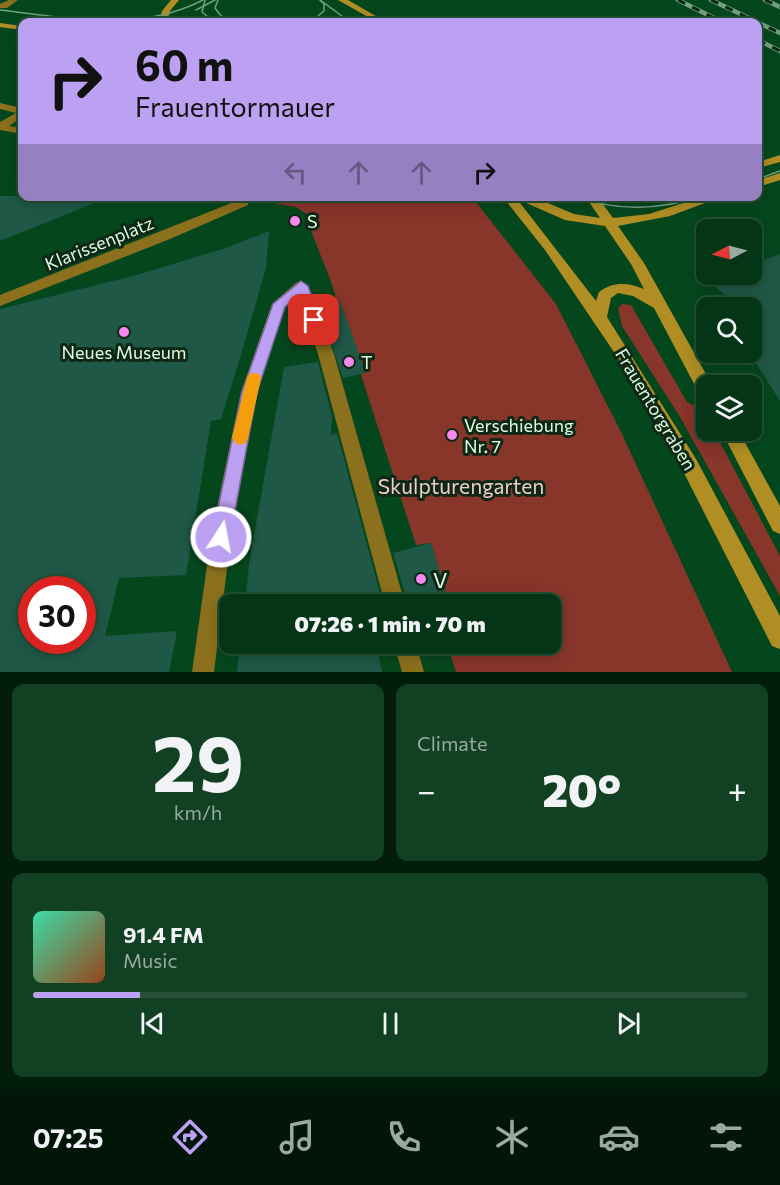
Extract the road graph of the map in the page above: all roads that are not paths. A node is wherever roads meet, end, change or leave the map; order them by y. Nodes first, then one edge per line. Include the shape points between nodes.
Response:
1 (14, 0) edge
2 (175, 0) edge
3 (342, 0) edge
4 (2, 6) edge
5 (165, 18) edge
6 (375, 18) edge
7 (0, 25) edge
8 (18, 27) edge
9 (0, 106) edge
10 (18, 111) edge
11 (18, 115) edge
12 (0, 127) edge
13 (18, 130) edge
14 (780, 158) edge
15 (762, 164) edge
16 (780, 176) edge
17 (762, 183) edge
18 (512, 201) edge
19 (532, 201) edge
20 (595, 201) edge
21 (703, 201) edge
22 (244, 202) dead end
23 (611, 222) junction
24 (0, 301) edge
25 (662, 308) junction
26 (600, 316) junction
27 (698, 375) edge
28 (735, 441) edge
29 (780, 525) edge
30 (391, 594) edge
31 (780, 638) edge
32 (408, 654) edge
33 (203, 672) edge
34 (413, 672) edge

1 - 4 street
2 - 5 main road
3 - 6 main road
7 - 8 main road
9 - 10 street
11 - 12 street
12 - 13 street
14 - 15 main road
16 - 17 main road
18 - 26 main road, Frauentorgraben
19 - 23 main road via 570,217
20 - 23 main road
21 - 23 main road via 645,220
22 - 24 street, Klarissenplatz
23 - 25 main road
25 - 26 main road via 637,291 620,288 604,296
25 - 27 main road
26 - 31 main road, Frauentorgraben via 672,432
28 - 29 main road
30 - 33 street via 326,354 301,286 279,304 249,392 221,537
32 - 34 street

